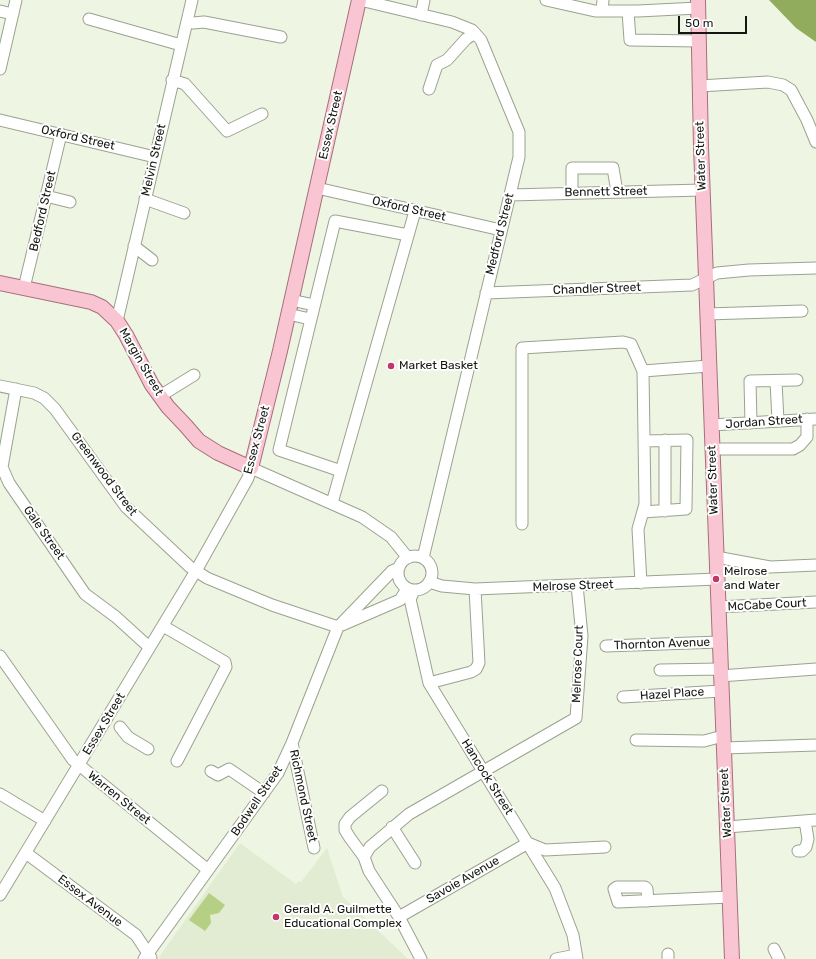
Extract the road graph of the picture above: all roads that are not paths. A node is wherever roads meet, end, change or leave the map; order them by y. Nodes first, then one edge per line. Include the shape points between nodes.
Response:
1 (16, 0) edge
2 (192, 0) edge
3 (359, 0) edge
4 (424, 0) edge
5 (552, 1) edge
6 (698, 4) edge
7 (603, 5) edge
8 (0, 10) edge
9 (628, 11) junction
10 (13, 14) junction
11 (421, 15) junction
12 (89, 19) dead end
13 (187, 21) junction
14 (475, 33) junction
15 (281, 37) dead end
16 (698, 41) junction
17 (181, 46) junction
18 (0, 69) edge
19 (172, 80) junction
20 (699, 86) junction
21 (430, 89) dead end
22 (262, 114) dead end
23 (0, 120) edge
24 (61, 134) junction
25 (816, 142) edge
26 (155, 157) junction
27 (317, 188) junction
28 (702, 190) junction
29 (617, 192) junction
30 (572, 193) junction
31 (510, 195) junction
32 (46, 196) junction
33 (145, 199) junction
34 (70, 202) dead end
35 (415, 211) junction
36 (184, 213) dead end
37 (501, 230) junction
38 (408, 235) junction
39 (134, 246) junction
40 (152, 260) dead end
41 (816, 268) edge
42 (706, 278) junction
43 (0, 283) edge
44 (24, 288) junction
45 (486, 293) junction
46 (291, 300) junction
47 (314, 305) junction
48 (802, 311) dead end
49 (288, 314) junction
50 (707, 314) junction
51 (310, 319) junction
52 (117, 321) junction
53 (709, 366) junction
54 (643, 371) junction
55 (194, 375) dead end
56 (776, 380) junction
57 (797, 380) dead end
58 (0, 386) edge
59 (16, 389) junction
60 (160, 396) junction
61 (812, 419) edge
62 (778, 421) junction
63 (751, 423) junction
64 (712, 425) junction
65 (665, 440) junction
66 (644, 441) junction
67 (712, 449) junction
68 (251, 468) junction
69 (341, 471) junction
70 (332, 503) junction
71 (665, 511) junction
72 (643, 512) junction
73 (522, 524) dead end
74 (716, 557) junction
75 (408, 558) junction
76 (423, 558) junction
77 (816, 565) edge
78 (399, 568) junction
79 (196, 571) junction
80 (717, 579) junction
81 (429, 582) junction
82 (641, 583) junction
83 (577, 585) junction
84 (474, 589) junction
85 (410, 590) junction
86 (816, 602) edge
87 (718, 607) junction
88 (163, 626) junction
89 (338, 627) junction
90 (719, 642) junction
91 (606, 646) dead end
92 (149, 647) junction
93 (0, 656) edge
94 (816, 669) edge
95 (660, 670) dead end
96 (720, 672) junction
97 (429, 683) junction
98 (721, 691) junction
99 (623, 697) dead end
100 (111, 712) junction
101 (104, 723) junction
102 (120, 727) junction
103 (636, 740) dead end
104 (723, 742) junction
105 (292, 743) junction
106 (816, 745) edge
107 (148, 749) dead end
108 (177, 761) dead end
109 (79, 766) junction
110 (211, 771) dead end
111 (483, 772) junction
112 (382, 791) dead end
113 (264, 793) junction
114 (0, 794) edge
115 (45, 821) junction
116 (811, 821) edge
117 (392, 827) junction
118 (727, 827) junction
119 (528, 843) junction
120 (605, 847) dead end
121 (314, 848) dead end
122 (798, 851) dead end
123 (26, 853) junction
124 (364, 857) junction
125 (415, 863) dead end
126 (208, 870) junction
127 (0, 895) edge
128 (730, 897) junction
129 (648, 901) dead end
130 (399, 918) junction
131 (774, 949) dead end
132 (148, 957) edge
133 (577, 957) edge
134 (421, 959) edge
135 (556, 959) edge
136 (732, 959) edge
137 (779, 959) edge

1 - 10 street
2 - 13 street, Melvin Street
3 - 11 street
3 - 27 main road, Essex Street
4 - 11 street
5 - 7 street
6 - 9 street
6 - 16 main road, Water Street
7 - 9 street
8 - 10 street
9 - 16 street via 630,40
10 - 18 street
11 - 14 street via 452,22
12 - 17 street
13 - 15 street
13 - 17 street, Melvin Street
14 - 21 street via 447,60 437,65
14 - 31 street, Medford Street via 481,40 519,132 520,157
16 - 20 main road, Water Street
17 - 19 street, Melvin Street
19 - 22 street via 185,84 227,131
19 - 26 street, Melvin Street
20 - 25 street via 768,82 783,84 791,90
20 - 28 main road, Water Street
23 - 24 street, Oxford Street
24 - 26 street, Oxford Street
24 - 32 street, Bedford Street
26 - 33 street, Melvin Street
27 - 35 street, Oxford Street
27 - 46 main road, Essex Street
28 - 29 street, Bennett Street
28 - 42 main road, Water Street
29 - 30 street, Bennett Street
29 - 30 street via 613,168 572,168
30 - 31 street, Bennett Street
31 - 37 street, Medford Street
32 - 34 street
32 - 44 street, Bedford Street
33 - 36 street
33 - 39 street, Melvin Street
35 - 37 street, Oxford Street
35 - 38 street
37 - 45 street, Medford Street
38 - 47 street via 335,221
38 - 69 street
39 - 40 street
39 - 52 street, Melvin Street
41 - 42 street, Chandler Street via 749,270 717,273
42 - 45 street, Chandler Street via 692,285
42 - 50 main road, Water Street
43 - 44 main road, Margin Street
44 - 52 main road, Margin Street via 91,302 102,307
45 - 76 street, Medford Street
46 - 47 street
46 - 49 main road, Essex Street
47 - 51 street
48 - 50 street
49 - 51 street
49 - 68 main road, Essex Street
50 - 53 main road, Water Street
51 - 69 street via 279,450
52 - 60 main road, Margin Street
53 - 54 street
53 - 64 main road, Water Street
54 - 66 street
54 - 73 street via 632,344 623,342 522,348
55 - 60 street
56 - 57 street
56 - 62 street
56 - 63 street via 750,381
58 - 59 street, Greenwood Street
59 - 79 street, Greenwood Street via 34,393 55,408 126,507
59 - 92 street, Gale Street via 2,467 9,482 85,594 116,617
60 - 68 main road, Margin Street via 199,441 218,454
61 - 62 street, Jordan Street
61 - 67 street via 807,437 793,449
62 - 63 street, Jordan Street
63 - 64 street, Jordan Street
64 - 67 main road, Water Street
65 - 66 street
65 - 71 street
65 - 71 street via 687,440 686,509
66 - 72 street
67 - 74 main road, Water Street
68 - 70 street, Margin Street
68 - 79 street, Essex Street via 248,478
69 - 70 street
70 - 75 street, Margin Street via 362,517 391,537
71 - 72 street
72 - 82 street via 638,529
74 - 77 street via 770,567
74 - 80 main road, Water Street
75 - 76 street
75 - 78 street
76 - 81 street via 428,562 432,572
78 - 85 street via 399,581
78 - 89 street, Bodwell Street via 392,571
79 - 88 street, Essex Street
79 - 89 street, Greenwood Street via 206,578 272,605
80 - 82 street, Melrose Street
80 - 87 main road, Water Street
81 - 84 street, Melrose Street
81 - 85 street via 421,589
82 - 83 street, Melrose Street
83 - 84 street, Melrose Street
83 - 111 street, Melrose Court via 582,636 576,718
84 - 97 street via 479,663 471,672
85 - 89 street via 400,600
85 - 97 street, Hancock Street
86 - 87 street, McCabe Court
87 - 90 main road, Water Street
88 - 92 street, Essex Street
88 - 108 street via 225,662 226,667
89 - 105 street, Bodwell Street
90 - 91 street, Thornton Avenue
90 - 96 main road, Water Street
92 - 100 street, Essex Street
93 - 109 street, Warren Street
94 - 96 street
95 - 96 street
96 - 98 main road, Water Street
97 - 111 street, Hancock Street
98 - 99 street, Hazel Place
98 - 104 main road, Water Street
100 - 101 street, Essex Street
100 - 102 street via 117,717
101 - 102 street
101 - 109 street, Essex Street
102 - 107 street via 128,737
103 - 104 street
104 - 106 street
104 - 118 main road, Water Street
105 - 113 street, Bodwell Street via 278,773
105 - 121 street, Richmond Street
109 - 115 street, Essex Street
109 - 126 street, Warren Street
110 - 113 street via 218,775 229,769
111 - 117 street via 409,814
111 - 119 street, Hancock Street
112 - 124 street via 345,824 345,830
113 - 126 street, Bodwell Street
114 - 115 street
115 - 123 street, Essex Street
116 - 118 street
116 - 122 street via 806,847
117 - 124 street via 370,847
117 - 125 street
118 - 128 main road, Water Street
119 - 120 street via 545,850
119 - 130 street, Savoie Avenue
119 - 133 street, Hancock Street via 558,895 573,935
123 - 127 street, Essex Street
123 - 132 street, Essex Avenue via 136,935
124 - 130 street via 369,871
126 - 132 street, Bodwell Street
128 - 129 street
128 - 136 main road, Water Street
130 - 134 street
131 - 137 street
133 - 135 street

